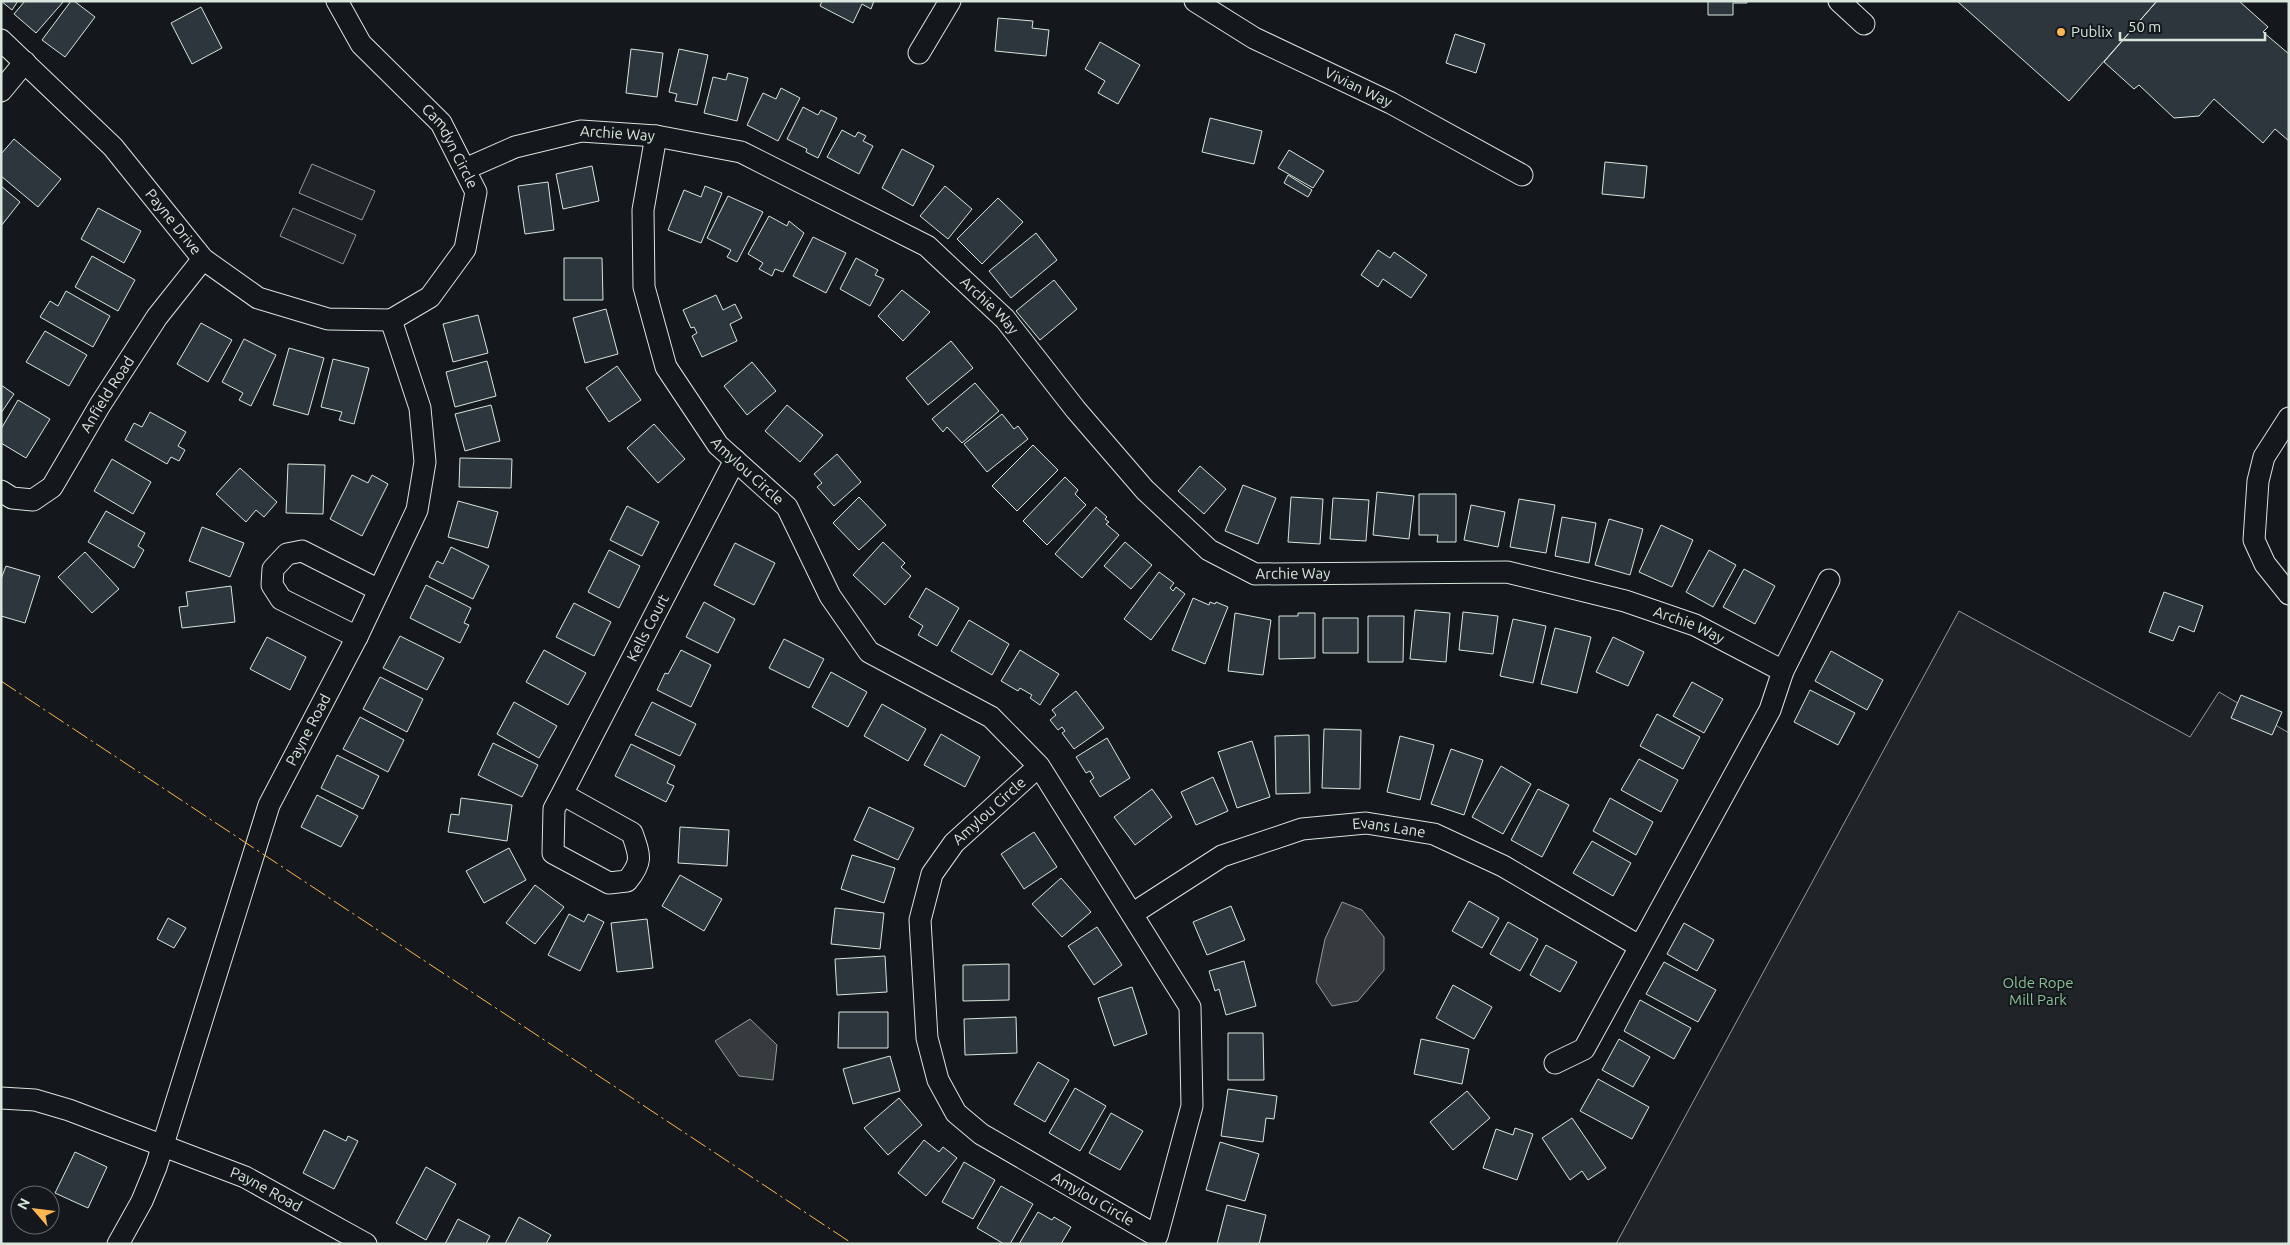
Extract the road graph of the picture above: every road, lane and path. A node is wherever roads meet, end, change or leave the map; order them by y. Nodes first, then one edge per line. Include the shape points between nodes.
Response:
1 (337, 1) edge
2 (950, 1) edge
3 (1195, 1) edge
4 (1839, 1) edge
5 (1864, 24) dead end
6 (1, 40) edge
7 (919, 53) dead end
8 (26, 62) junction
9 (1, 91) edge
10 (656, 136) junction
11 (465, 169) junction
12 (1522, 176) dead end
13 (204, 259) junction
14 (391, 320) junction
15 (2289, 418) edge
16 (735, 460) junction
17 (1, 491) edge
18 (1829, 580) dead end
19 (379, 590) junction
20 (2289, 594) edge
21 (356, 637) junction
22 (1783, 671) junction
23 (1039, 766) junction
24 (562, 794) junction
25 (1132, 914) junction
26 (1639, 946) junction
27 (1555, 1063) dead end
28 (1, 1098) edge
29 (162, 1146) junction
30 (118, 1244) edge
31 (366, 1244) edge

1 - 11 street, Camdyn Circle via 361,44 441,123
2 - 7 street
3 - 12 street, Vivian Way via 1254,38 1391,103
4 - 5 street
6 - 8 street, Payne Drive
8 - 9 street
8 - 13 street, Payne Drive via 113,147
10 - 11 street, Archie Way via 581,131 515,147
10 - 16 street, Amylou Circle via 643,210 644,287 666,368 718,445
10 - 22 street, Archie Way via 741,152 927,246 1005,319 1144,490 1209,550 1255,574 1507,572 1626,600 1695,625
11 - 14 street, Camdyn Circle via 476,192 465,248 430,297
13 - 14 street, Payne Drive via 258,298 328,319
13 - 17 street, Anfield Road via 157,317 52,487 33,500 12,498
14 - 19 street, Payne Road via 420,408 424,462 417,510
15 - 20 street via 2264,457 2258,481 2254,540 2265,564
16 - 23 street, Amylou Circle via 787,507 830,596 869,652 991,716
16 - 24 street, Kells Court
18 - 22 street
19 - 21 street, Payne Road
19 - 21 street via 302,551 287,554 273,569 272,585 281,599
21 - 29 street, Payne Road via 269,805
22 - 26 street via 1770,710
23 - 25 street, Amylou Circle
23 - 25 street, Amylou Circle via 954,843 932,874 920,920 927,1038 938,1080 956,1113 981,1134 1157,1236 1192,1106 1190,1007
24 - 24 street, Kells Court via 632,833 639,853 638,868 627,881 609,882 553,853 554,809
25 - 26 street, Evans Lane via 1222,856 1302,828 1366,823 1434,834 1504,866
26 - 27 street via 1584,1049
28 - 29 street, Payne Road via 35,1100
29 - 30 street, Payne Road via 142,1201
29 - 31 street, Payne Road via 245,1177

